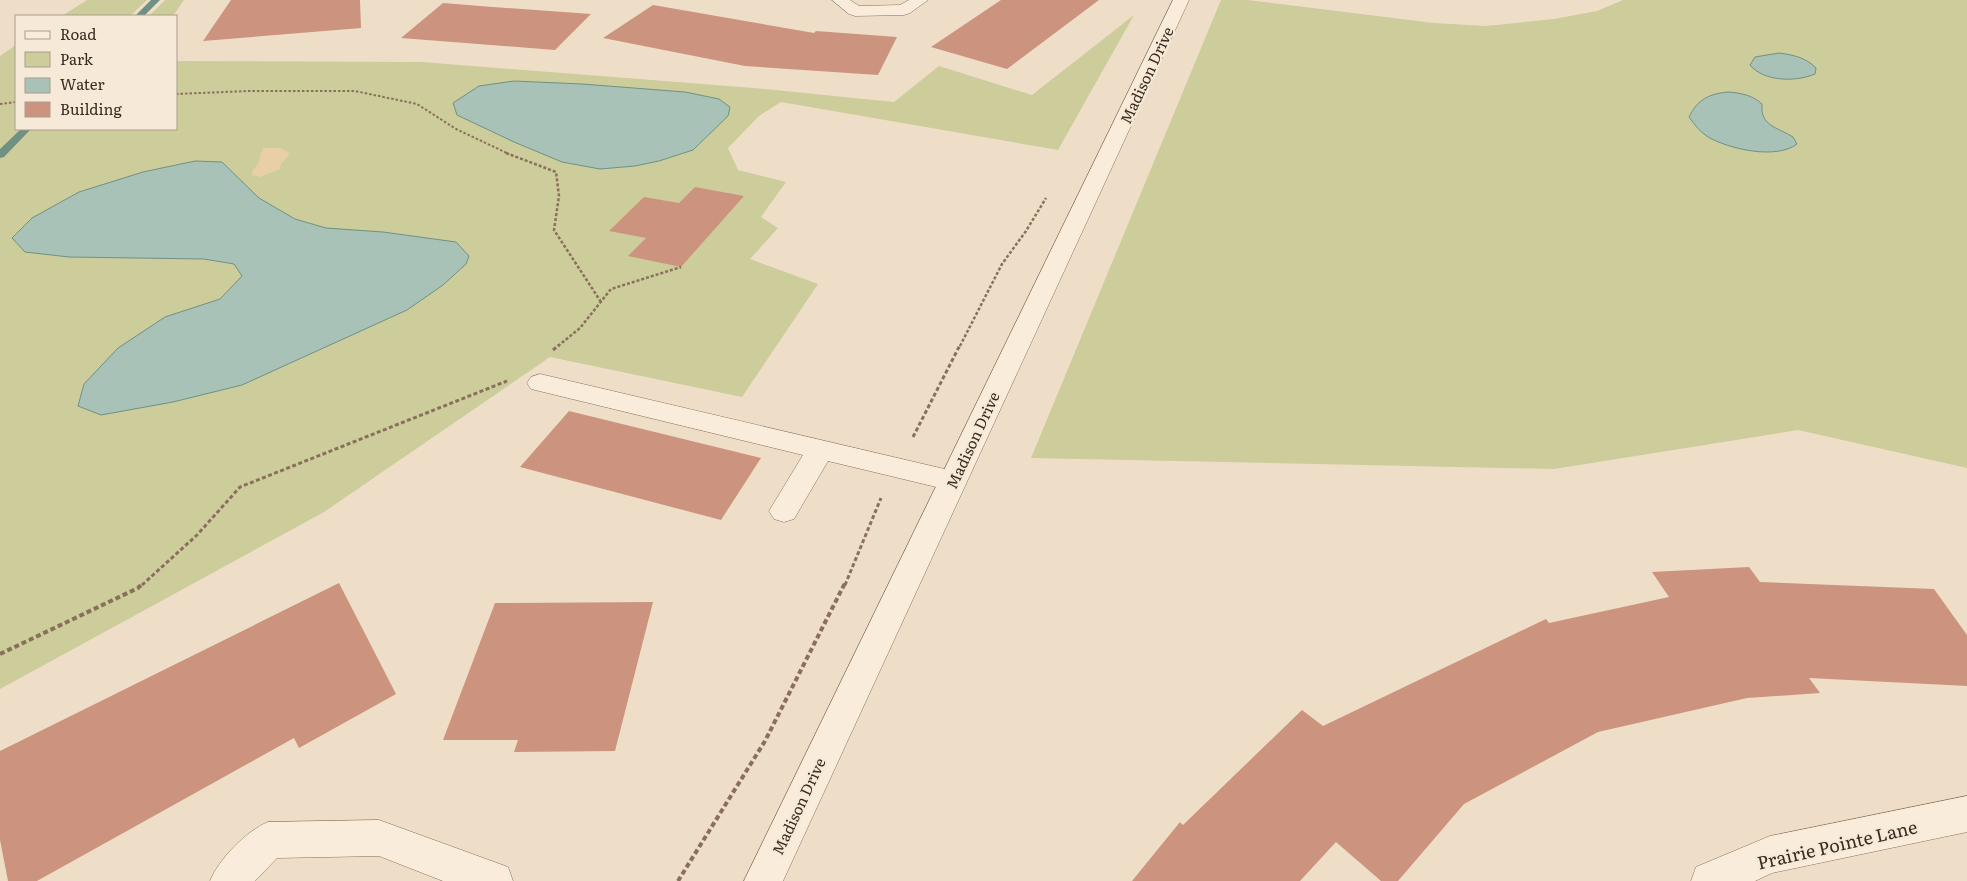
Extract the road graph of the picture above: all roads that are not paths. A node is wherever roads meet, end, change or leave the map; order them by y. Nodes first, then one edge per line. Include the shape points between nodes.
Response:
1 (840, 0) edge
2 (920, 0) edge
3 (1181, 0) edge
4 (540, 383) dead end
5 (821, 450) junction
6 (953, 481) junction
7 (784, 511) dead end
8 (1967, 814) edge
9 (229, 881) edge
10 (494, 881) edge
11 (763, 881) edge
12 (1710, 881) edge

1 - 2 street via 855,11 904,10
3 - 6 street, Madison Drive
4 - 5 street
5 - 6 street
5 - 7 street
6 - 11 street, Madison Drive
8 - 12 street, Prairie Pointe Lane via 1770,855
9 - 10 street via 268,840 379,838

